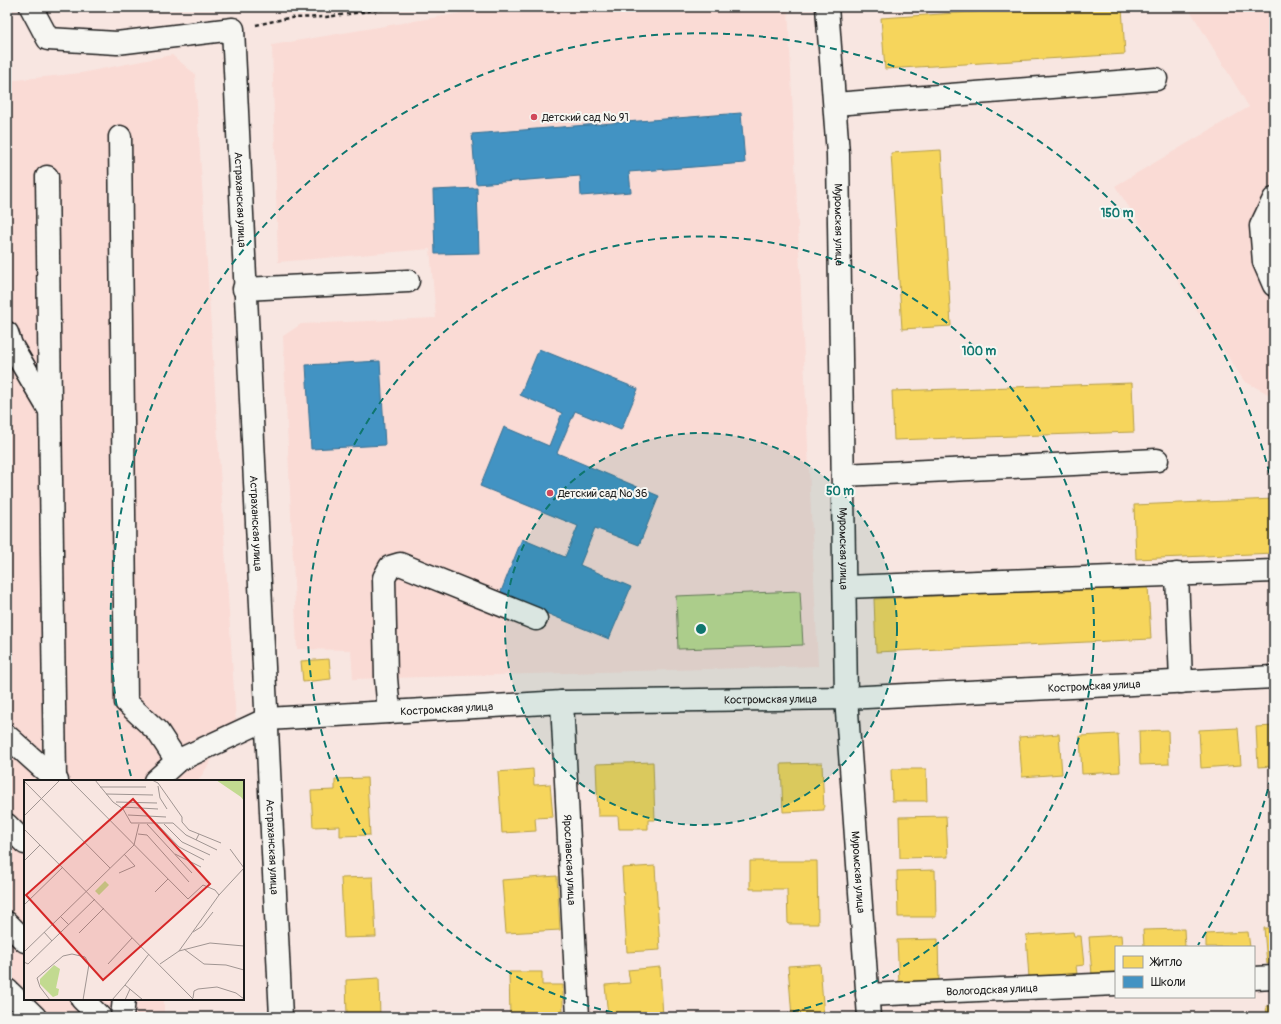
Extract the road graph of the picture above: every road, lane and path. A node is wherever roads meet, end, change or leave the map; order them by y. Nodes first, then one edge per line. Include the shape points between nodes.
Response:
1 (31, 7) edge
2 (398, 7) edge
3 (828, 7) edge
4 (233, 29) junction
5 (1156, 79) dead end
6 (835, 104) junction
7 (120, 137) dead end
8 (47, 177) dead end
9 (1274, 199) edge
10 (408, 281) dead end
11 (1274, 285) edge
12 (244, 289) junction
13 (7, 333) edge
14 (50, 410) junction
15 (1157, 460) dead end
16 (843, 475) junction
17 (1274, 571) edge
18 (1177, 574) junction
19 (844, 587) junction
20 (536, 619) dead end
21 (1274, 677) edge
22 (1181, 682) junction
23 (846, 698) junction
24 (562, 702) junction
25 (389, 712) junction
26 (267, 719) junction
27 (7, 736) edge
28 (177, 761) junction
29 (56, 780) edge
30 (156, 780) edge
31 (7, 826) edge
32 (24, 842) edge
33 (7, 923) edge
34 (24, 940) edge
35 (1274, 977) edge
36 (1255, 978) edge
37 (1115, 984) edge
38 (7, 990) edge
39 (867, 995) junction
40 (83, 1000) edge
41 (124, 1000) edge
42 (35, 1017) edge
43 (100, 1017) edge
44 (122, 1017) edge
45 (280, 1017) edge
46 (578, 1017) edge
47 (869, 1017) edge

1 - 4 street via 48,39 117,43
2 - 4 path via 326,17 288,18
3 - 6 street, Муромская улица
4 - 12 street, Астраханская улица
5 - 6 street
6 - 16 street, Муромская улица
7 - 28 street via 126,702 158,732
8 - 14 street
9 - 11 street via 1261,226 1264,262
10 - 12 street
12 - 26 street, Астраханская улица
13 - 14 street via 11,345
14 - 29 street
15 - 16 street
16 - 19 street, Муромская улица
17 - 18 street
18 - 19 street
18 - 22 street
19 - 23 street, Муромская улица
20 - 25 street via 400,564 390,567 384,578
21 - 22 street, Костромская улица
22 - 23 street, Костромская улица
23 - 24 street, Костромская улица
23 - 39 street, Муромская улица
24 - 25 street, Костромская улица
24 - 46 street, Ярославская улица
25 - 26 street, Костромская улица
26 - 28 street
26 - 45 street, Астраханская улица
27 - 29 street
28 - 30 street
31 - 32 street
33 - 34 street
35 - 36 street
37 - 39 street, Вологодская улица
38 - 42 street
39 - 47 street, Муромская улица
40 - 43 street
41 - 44 street

